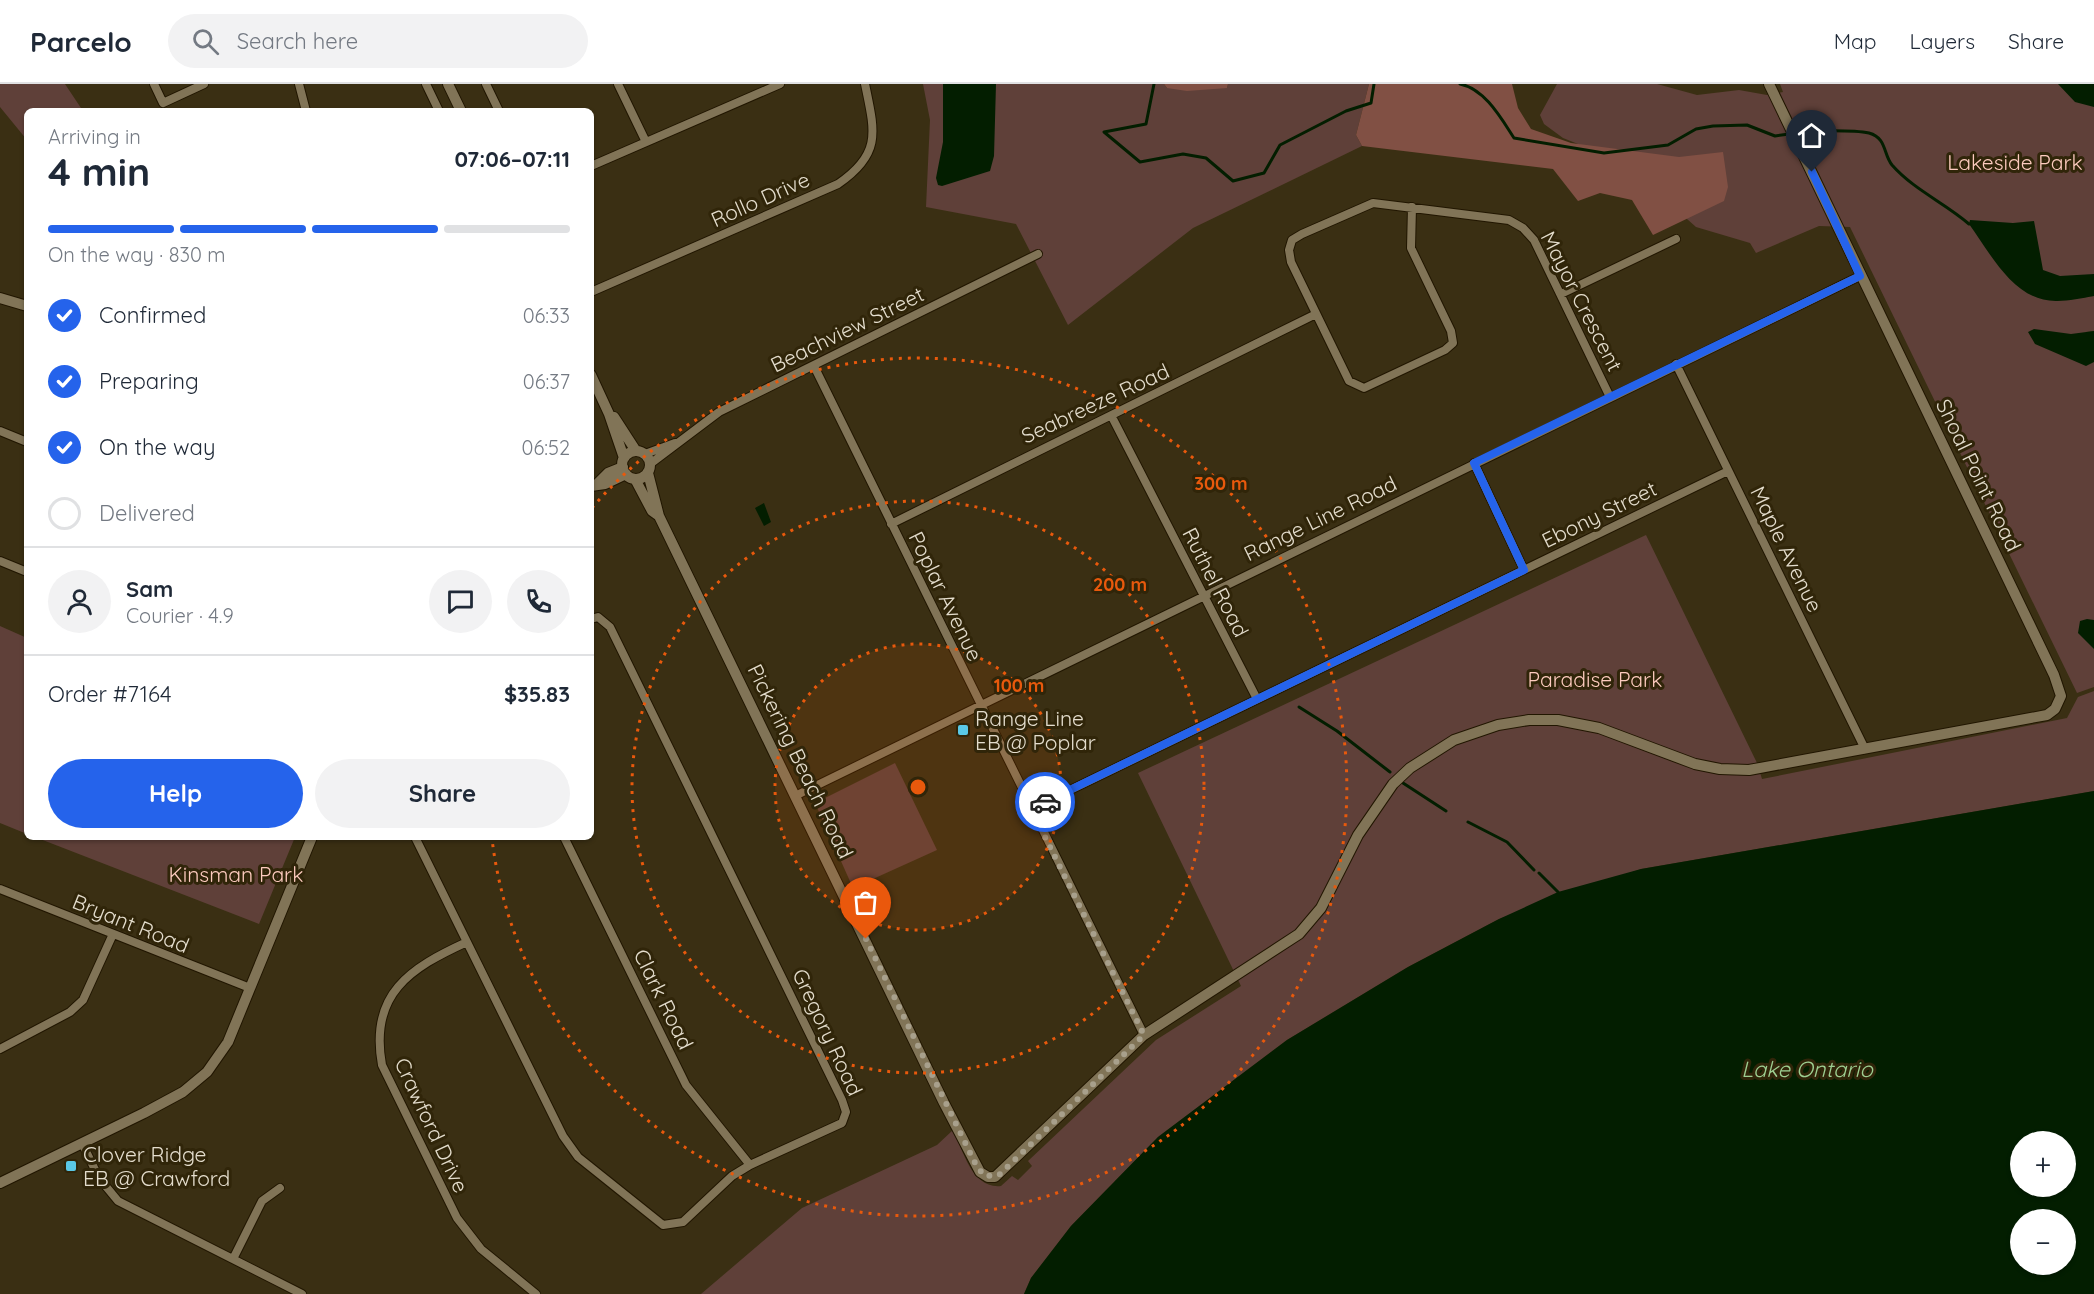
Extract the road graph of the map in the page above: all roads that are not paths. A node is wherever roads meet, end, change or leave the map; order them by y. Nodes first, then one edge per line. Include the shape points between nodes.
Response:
1 (154, 84) edge
2 (204, 84) edge
3 (299, 84) edge
4 (426, 84) edge
5 (448, 84) edge
6 (486, 84) edge
7 (618, 84) edge
8 (780, 84) edge
9 (865, 84) edge
10 (1769, 84) edge
11 (305, 108) edge
12 (438, 108) edge
13 (460, 108) edge
14 (498, 108) edge
15 (646, 142) junction
16 (594, 165) edge
17 (1412, 207) junction
18 (1676, 239) dead end
19 (1038, 254) dead end
20 (1860, 276) junction
21 (594, 291) edge
22 (1561, 294) junction
23 (0, 298) edge
24 (24, 305) edge
25 (1316, 314) junction
26 (1676, 364) junction
27 (814, 366) junction
28 (594, 382) edge
29 (1610, 397) junction
30 (609, 414) junction
31 (1112, 417) junction
32 (0, 431) edge
33 (24, 441) edge
34 (645, 461) junction
35 (1474, 463) junction
36 (627, 470) junction
37 (1728, 471) junction
38 (594, 485) edge
39 (659, 516) junction
40 (891, 524) junction
41 (0, 561) edge
42 (1524, 570) junction
43 (24, 571) edge
44 (1203, 596) junction
45 (594, 618) edge
46 (1257, 699) junction
47 (980, 706) junction
48 (1865, 749) junction
49 (796, 795) junction
50 (1031, 809) junction
51 (311, 840) edge
52 (416, 840) edge
53 (565, 840) edge
54 (0, 889) edge
55 (113, 934) junction
56 (467, 942) junction
57 (250, 988) junction
58 (1144, 1035) junction
59 (0, 1049) edge
60 (82, 1143) junction
61 (750, 1165) junction
62 (0, 1184) edge
63 (280, 1188) dead end
64 (233, 1259) junction
65 (302, 1294) edge
66 (536, 1294) edge

1 - 2 street via 163,103
3 - 11 street
4 - 12 street
5 - 13 street
6 - 14 street
7 - 15 street
8 - 15 street
9 - 21 street, Rollo Drive via 871,146 867,160 856,172 838,184
10 - 20 street, Shoal Point Road
15 - 16 street
17 - 22 street, Mayor Crescent via 1516,224 1534,240
17 - 25 street, Mayor Crescent via 1373,202 1292,240 1291,262
17 - 25 street, Mayor Crescent via 1411,248 1451,331 1453,343 1364,387 1349,381
18 - 22 street
19 - 27 street, Beachview Street
20 - 26 street, Range Line Road
20 - 48 street, Shoal Point Road via 2031,626 2061,696 2048,715
22 - 29 street, Mayor Crescent
23 - 24 street
25 - 31 street, Seabreeze Road
26 - 29 street, Range Line Road
26 - 37 street, Maple Avenue
27 - 34 street, Beachview Street via 719,412
27 - 40 street, Poplar Avenue
28 - 30 street, Pickering Beach Road
29 - 35 street, Range Line Road
30 - 34 street, Pickering Beach Road
30 - 36 street, Pickering Beach Road
31 - 40 street, Seabreeze Road
31 - 44 street, Ruthel Road
32 - 33 street
34 - 36 street
34 - 36 street
34 - 39 street, Pickering Beach Road
35 - 42 street
35 - 44 street, Range Line Road
36 - 38 street via 608,473
36 - 39 street, Pickering Beach Road via 652,512
37 - 42 street, Ebony Street
37 - 48 street, Maple Avenue
39 - 49 street, Pickering Beach Road
40 - 47 street, Poplar Avenue
41 - 43 street
42 - 46 street, Ebony Street
44 - 46 street, Ruthel Road
44 - 47 street, Range Line Road
45 - 61 street, Gregory Road via 610,627 846,1112 842,1123
46 - 50 street, Ebony Street
47 - 49 street, Range Line Road
47 - 50 street, Poplar Avenue
48 - 58 street via 1771,768 1734,770 1681,760 1599,728 1558,720 1514,722 1466,734 1431,753 1393,784 1358,835 1325,902 1299,934
49 - 58 street, Pickering Beach Road via 977,1167 985,1176 999,1175
50 - 58 street, Poplar Avenue
51 - 57 street
52 - 56 street, Gregory Road
53 - 61 street, Clark Road via 687,1085
54 - 55 street, Bryant Road
55 - 57 street, Bryant Road
55 - 59 street via 83,1000 70,1012
56 - 61 street, Gregory Road via 568,1143 578,1157 663,1225 683,1222 732,1176
56 - 66 street, Crawford Drive via 431,958 409,974 392,995 379,1038 382,1065 457,1218 481,1249
57 - 60 street via 228,1042 207,1072 183,1092
60 - 62 street
60 - 64 street via 99,1178 118,1201
63 - 64 street via 262,1201
64 - 65 street

